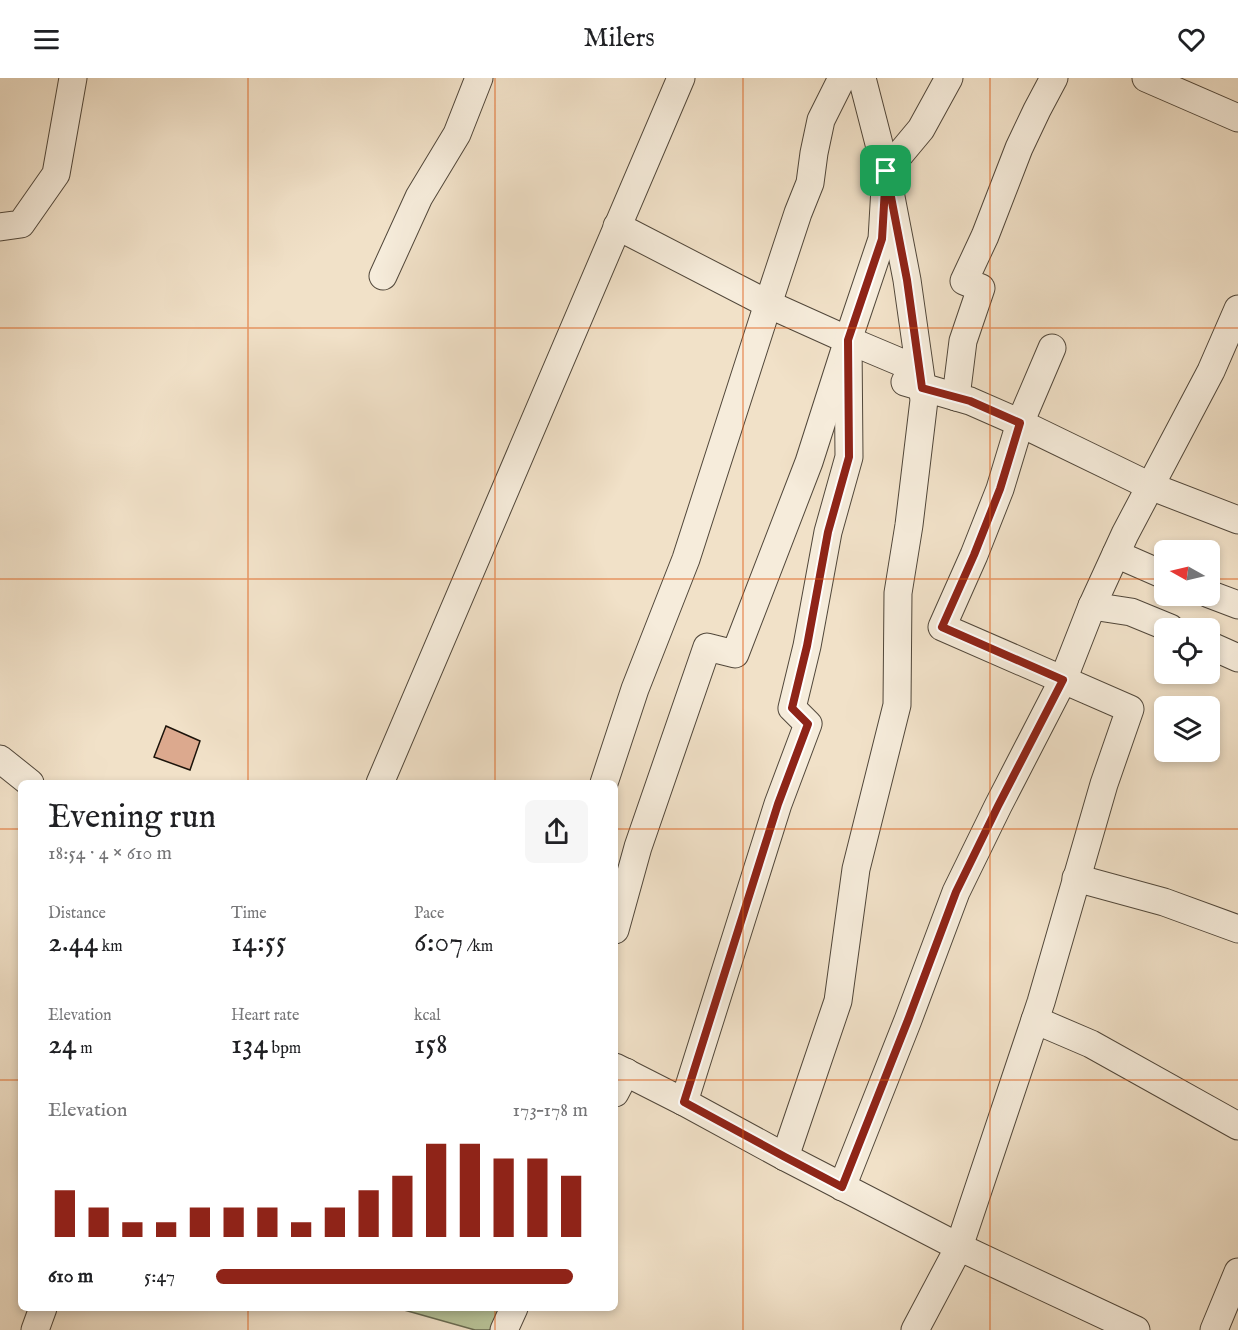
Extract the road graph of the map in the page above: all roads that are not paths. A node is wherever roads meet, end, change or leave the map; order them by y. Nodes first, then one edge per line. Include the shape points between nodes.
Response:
1 (73, 78) edge
2 (479, 78) edge
3 (681, 78) edge
4 (842, 78) edge
5 (862, 78) edge
6 (949, 78) edge
7 (1054, 78) edge
8 (1146, 78) edge
9 (1238, 118) edge
10 (886, 171) junction
11 (617, 226) junction
12 (0, 227) edge
13 (383, 276) dead end
14 (768, 304) junction
15 (1238, 309) edge
16 (848, 340) junction
17 (1052, 348) dead end
18 (922, 388) junction
19 (956, 397) junction
20 (1020, 423) junction
21 (1150, 486) junction
22 (1238, 520) edge
23 (1116, 554) junction
24 (1154, 571) edge
25 (1220, 598) edge
26 (1238, 605) edge
27 (1092, 606) junction
28 (1154, 621) edge
29 (1220, 650) edge
30 (1238, 658) edge
31 (1063, 680) junction
32 (0, 759) edge
33 (26, 780) edge
34 (381, 780) edge
35 (605, 780) edge
36 (1076, 878) junction
37 (618, 919) edge
38 (1238, 929) edge
39 (1035, 1020) junction
40 (619, 1077) edge
41 (684, 1102) junction
42 (1238, 1126) edge
43 (785, 1157) junction
44 (842, 1187) junction
45 (959, 1247) junction
46 (1238, 1272) edge
47 (43, 1311) edge
48 (513, 1311) edge
49 (35, 1330) edge
50 (504, 1330) edge
51 (915, 1330) edge
52 (1136, 1330) edge
53 (1214, 1330) edge

1 - 12 street via 56,174 21,224
2 - 13 street via 457,134 419,198
3 - 11 street
4 - 14 street via 821,120 810,183
5 - 10 street
6 - 10 street via 921,129
7 - 19 street via 1019,148 964,281 981,288 963,341
8 - 9 street
10 - 16 street via 882,239
10 - 18 street
11 - 14 street
11 - 34 street
14 - 16 street
14 - 35 street via 686,559 635,689
15 - 21 street
16 - 18 street via 905,364 912,369 904,382
16 - 37 street via 809,462 735,654 707,647 638,847
16 - 41 street via 849,457 828,532 792,708 808,724 778,804
17 - 20 street
18 - 19 street
18 - 43 street via 924,400 909,525 897,593 897,705 856,869 838,1001
19 - 20 street
20 - 21 street
20 - 31 street via 1000,489 942,627
21 - 22 street
21 - 23 street
23 - 24 street
23 - 27 street
25 - 26 street
27 - 28 street via 1131,612
27 - 31 street
29 - 30 street
31 - 36 street via 1130,709
31 - 44 street via 956,892
32 - 33 street
36 - 38 street via 1164,902
36 - 39 street
39 - 42 street via 1091,1044
39 - 45 street
40 - 41 street
41 - 43 street
43 - 44 street
44 - 45 street
45 - 51 street
45 - 52 street
46 - 53 street
47 - 49 street
48 - 50 street

